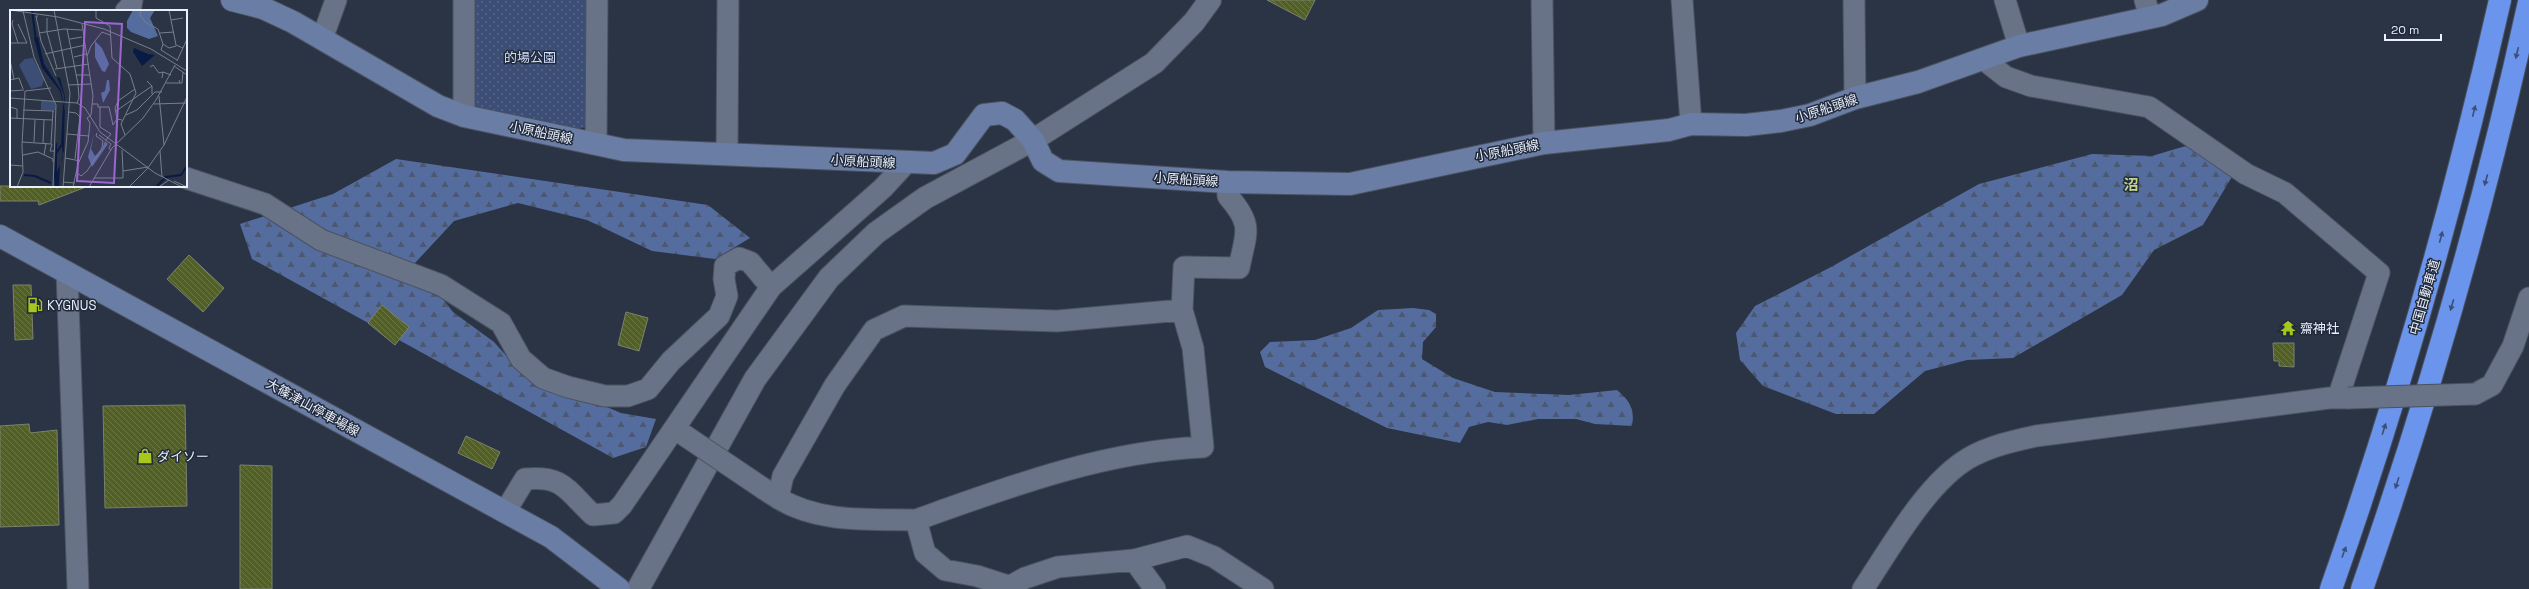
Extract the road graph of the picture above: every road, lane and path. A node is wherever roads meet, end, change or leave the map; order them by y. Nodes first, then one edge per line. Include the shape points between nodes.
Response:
1 (132, 0) edge
2 (232, 0) edge
3 (336, 0) edge
4 (464, 0) edge
5 (597, 0) edge
6 (728, 0) edge
7 (1210, 0) edge
8 (1542, 0) edge
9 (1682, 0) edge
10 (1854, 0) edge
11 (2006, 0) edge
12 (2197, 0) edge
13 (2500, 0) edge
14 (2529, 2) edge
15 (2148, 9) edge
16 (127, 10) edge
17 (322, 39) junction
18 (2019, 46) junction
19 (1983, 58) junction
20 (1855, 98) junction
21 (464, 116) junction
22 (1691, 124) junction
23 (1033, 140) junction
24 (1544, 143) junction
25 (596, 144) junction
26 (727, 154) junction
27 (906, 163) junction
28 (187, 178) edge
29 (1227, 182) junction
30 (0, 236) edge
31 (67, 272) junction
32 (771, 287) junction
33 (2529, 298) edge
34 (1182, 310) junction
35 (2343, 398) junction
36 (680, 432) junction
37 (771, 493) junction
38 (505, 512) junction
39 (916, 520) junction
40 (1134, 560) junction
41 (1007, 588) edge
42 (78, 589) edge
43 (619, 589) edge
44 (638, 589) edge
45 (1155, 589) edge
46 (1263, 589) edge
47 (1863, 589) edge
48 (2331, 589) edge
49 (2362, 589) edge

1 - 16 street
2 - 17 main road, 小原船頭線 via 263,8
3 - 17 street
4 - 21 street
5 - 25 street
6 - 26 street
7 - 23 street via 1194,22 1154,63
8 - 24 street
9 - 22 street
10 - 20 street
11 - 18 street
12 - 15 main road, 小原船頭線
48 -> 13 highway, 中国自動車道 via 2387,422 2424,297 2460,168
14 -> 49 highway via 2452,305 2415,429
15 - 18 main road, 小原船頭線
17 - 21 main road, 小原船頭線 via 438,106
18 - 19 main road, 小原船頭線
19 - 20 main road, 小原船頭線 via 1918,82
19 - 35 street via 2006,77 2031,86 2149,107 2246,174 2285,193 2379,273
20 - 22 main road, 小原船頭線 via 1810,115 1781,121 1746,125
21 - 25 main road, 小原船頭線
22 - 24 main road, 小原船頭線 via 1669,130
23 - 27 main road, 小原船頭線 via 1015,120 1002,113 984,116 956,154 934,163
23 - 29 main road, 小原船頭線 via 1043,161 1059,171
23 - 44 street via 925,198 876,233 829,278 754,379
24 - 29 main road, 小原船頭線 via 1350,184
25 - 26 main road, 小原船頭線 via 624,150
26 - 27 main road, 小原船頭線
27 - 32 street via 882,188
28 - 32 street via 265,204 321,240 441,285 501,323 521,360 543,378 605,396 628,396 648,390 671,361 719,316 727,296 725,266 739,258 750,262
29 - 34 street via 1228,196 1240,210 1247,227 1239,268 1184,267
30 - 31 main road, 大篠津山停車場線
31 - 38 main road, 大篠津山停車場線
31 - 42 street
32 - 36 street
33 - 35 street, bridge via 2513,346 2492,385 2475,394
34 - 37 street via 1056,321 904,316 874,330 835,385
34 - 39 street via 1193,348 1203,448 1168,449 1080,468 988,494
35 - 47 street via 2036,436 1995,446 1968,458 1944,477 1924,500
36 - 37 street, bridge
36 - 38 street via 614,514 593,514 577,496 543,477 524,479
37 - 39 street via 808,513 856,519
38 - 43 main road, 大篠津山停車場線 via 551,537
39 - 41 street via 925,553 945,570 977,576
40 - 41 street via 1058,566
40 - 45 street
40 - 46 street via 1187,546 1214,557

